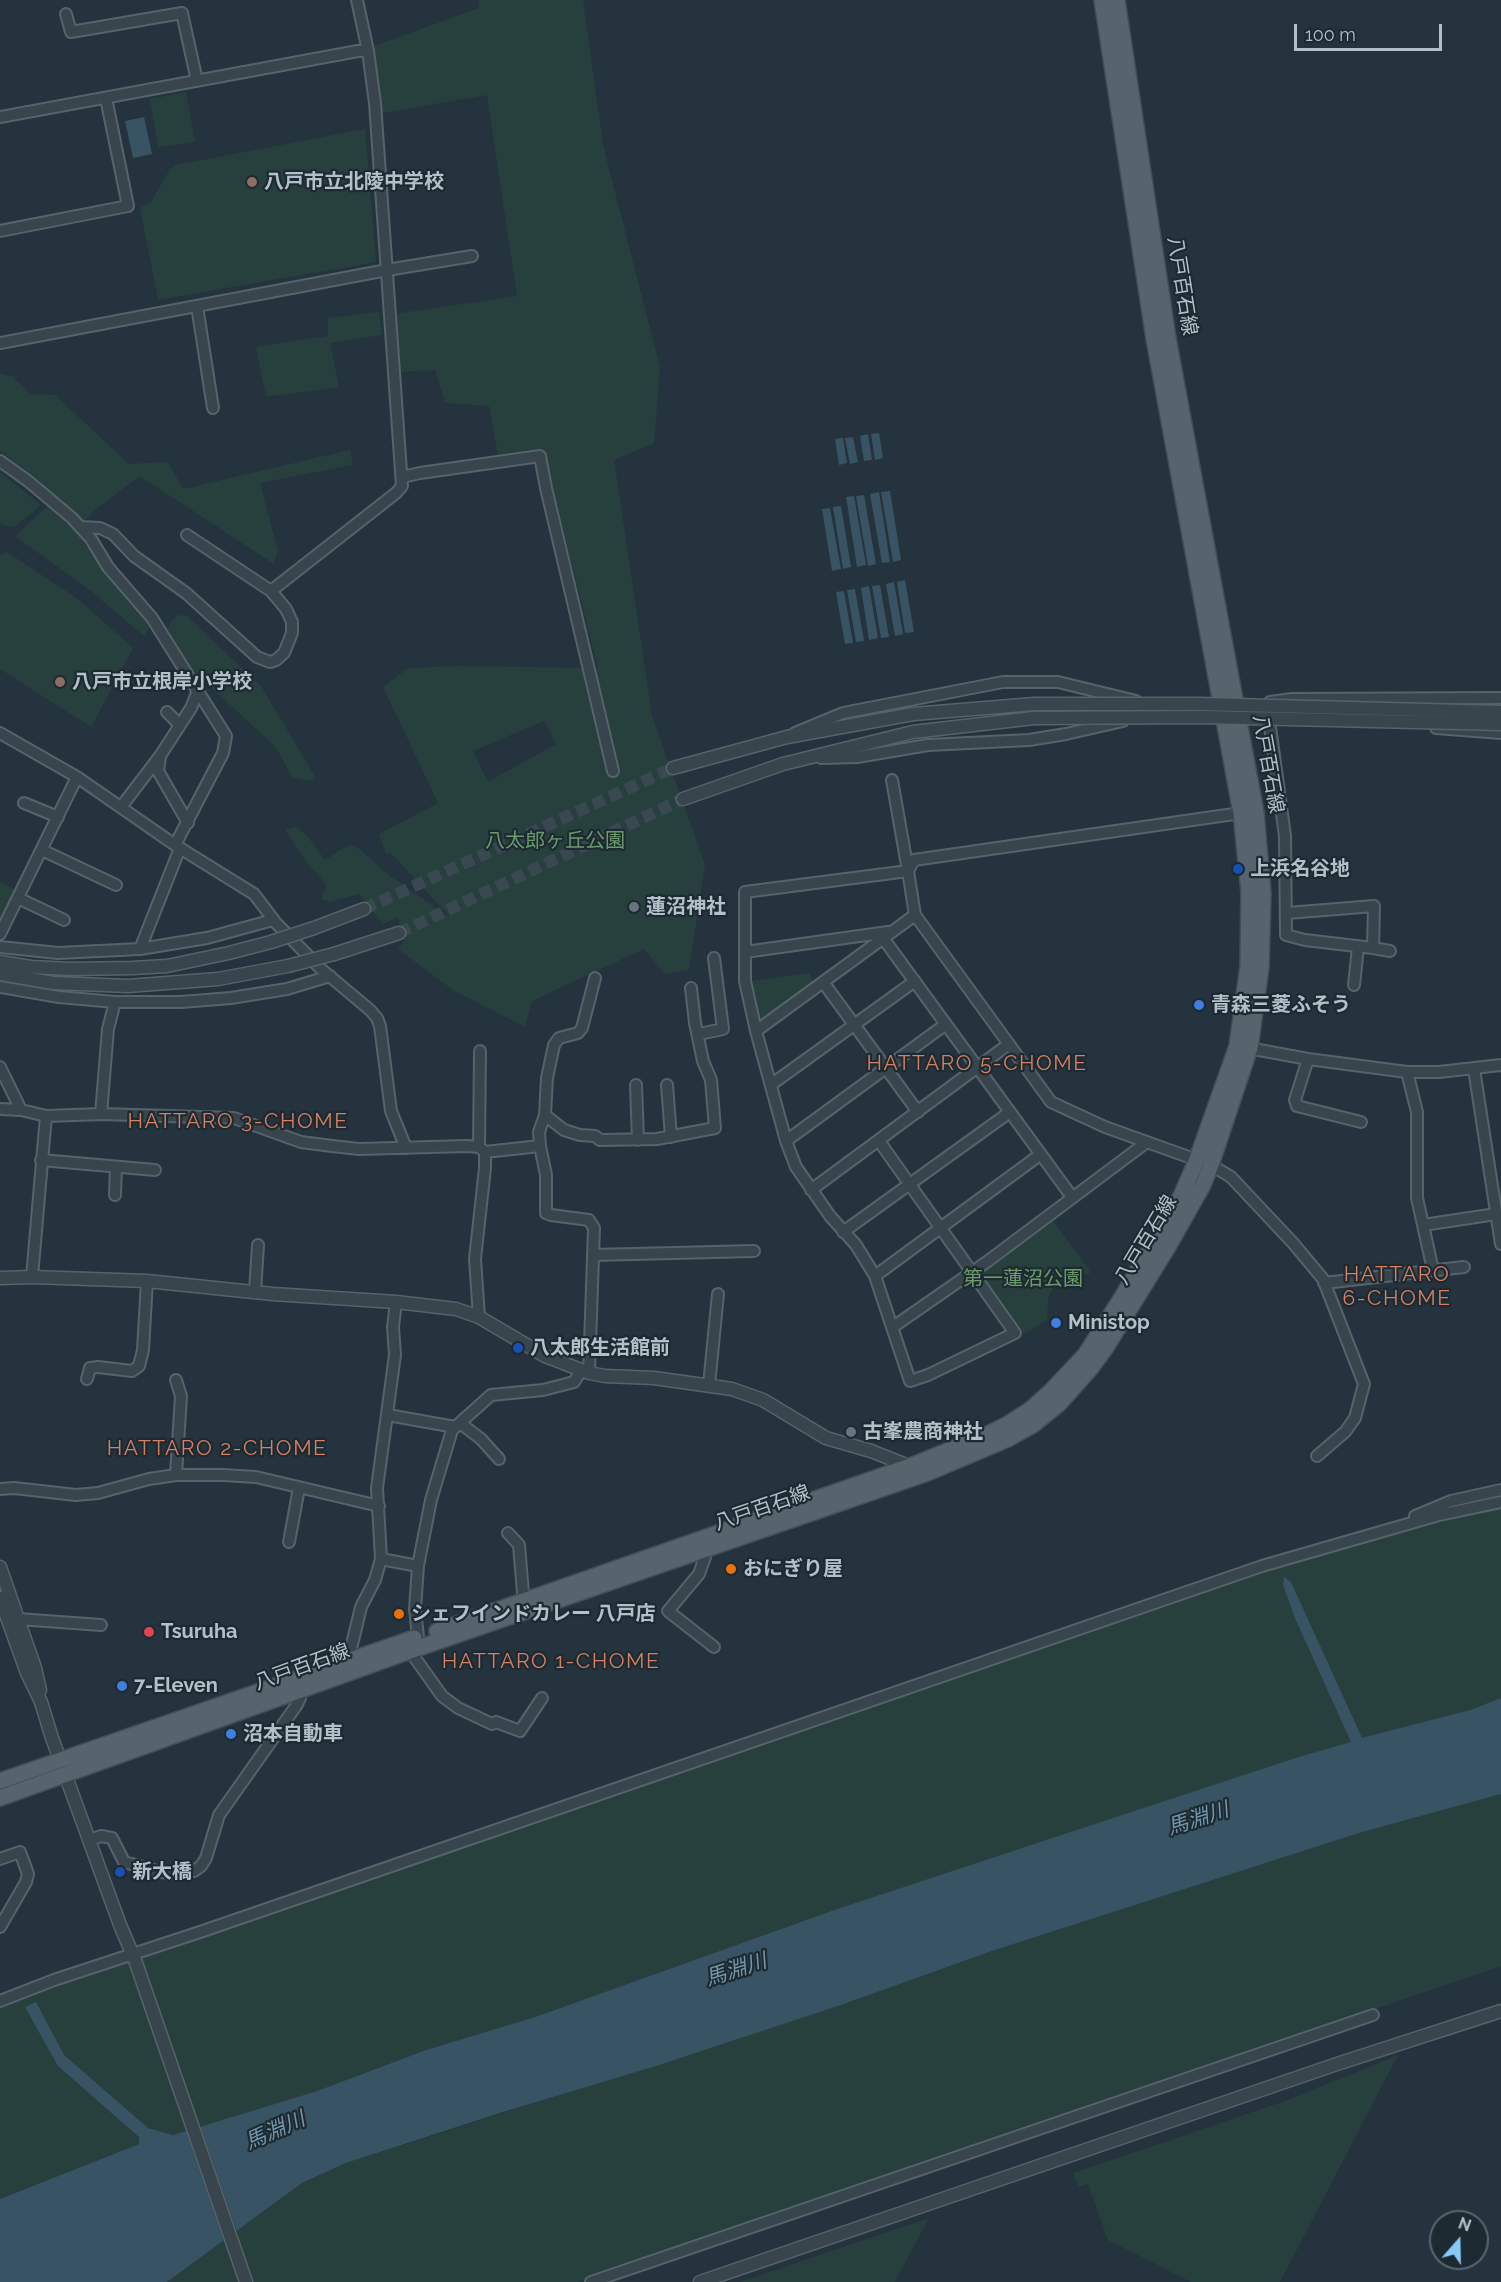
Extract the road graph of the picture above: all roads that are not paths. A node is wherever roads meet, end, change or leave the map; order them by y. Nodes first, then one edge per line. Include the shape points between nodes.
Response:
1 (370, 0) edge
2 (1102, 0) edge
3 (1117, 0) edge
4 (358, 2) edge
5 (66, 14) dead end
6 (368, 51) junction
7 (197, 81) junction
8 (106, 98) junction
9 (0, 117) edge
10 (0, 231) edge
11 (472, 256) dead end
12 (387, 270) junction
13 (196, 306) junction
14 (0, 343) edge
15 (213, 408) dead end
16 (0, 461) edge
17 (402, 477) junction
18 (80, 527) junction
19 (187, 535) dead end
20 (271, 591) junction
21 (1080, 686) junction
22 (198, 691) junction
23 (1501, 698) edge
24 (1268, 702) junction
25 (1177, 711) junction
26 (1221, 711) junction
27 (167, 712) dead end
28 (1238, 712) junction
29 (1501, 712) edge
30 (1268, 721) junction
31 (1501, 724) edge
32 (180, 725) junction
33 (1079, 731) junction
34 (0, 733) edge
35 (1501, 733) edge
36 (787, 737) junction
37 (160, 756) junction
38 (806, 758) junction
39 (673, 768) tunnel mouth
40 (614, 771) dead end
41 (77, 777) junction
42 (892, 780) dead end
43 (683, 799) tunnel mouth
44 (24, 802) dead end
45 (121, 807) junction
46 (1241, 813) junction
47 (58, 817) junction
48 (188, 823) junction
49 (177, 846) junction
50 (42, 850) junction
51 (908, 871) junction
52 (116, 885) dead end
53 (18, 898) junction
54 (364, 909) tunnel mouth
55 (1287, 914) junction
56 (915, 915) junction
57 (64, 920) dead end
58 (273, 920) junction
59 (399, 933) tunnel mouth
60 (0, 934) edge
61 (887, 935) junction
62 (1358, 946) junction
63 (0, 947) edge
64 (1372, 948) junction
65 (140, 949) junction
66 (1390, 951) dead end
67 (745, 952) junction
68 (714, 958) dead end
69 (0, 962) edge
70 (0, 974) edge
71 (330, 976) junction
72 (595, 978) dead end
73 (823, 981) junction
74 (915, 981) junction
75 (1354, 985) dead end
76 (0, 987) edge
77 (691, 988) dead end
78 (115, 1002) junction
79 (854, 1024) junction
80 (946, 1024) junction
81 (756, 1031) junction
82 (699, 1034) junction
83 (1009, 1044) junction
84 (1243, 1047) junction
85 (480, 1051) dead end
86 (1308, 1059) junction
87 (1501, 1065) edge
88 (0, 1067) edge
89 (886, 1068) junction
90 (977, 1068) junction
91 (1474, 1069) junction
92 (1407, 1072) junction
93 (772, 1084) junction
94 (636, 1085) dead end
95 (667, 1085) dead end
96 (0, 1109) edge
97 (21, 1110) junction
98 (918, 1112) junction
99 (1010, 1112) junction
100 (101, 1114) junction
101 (545, 1115) junction
102 (46, 1116) junction
103 (1361, 1122) dead end
104 (671, 1137) junction
105 (638, 1140) junction
106 (786, 1141) junction
107 (879, 1141) junction
108 (1147, 1142) junction
109 (540, 1146) junction
110 (406, 1148) junction
111 (482, 1150) junction
112 (1041, 1154) junction
113 (41, 1160) junction
114 (1204, 1162) junction
115 (116, 1167) junction
116 (155, 1170) dead end
117 (910, 1184) junction
118 (811, 1190) junction
119 (115, 1195) dead end
120 (1072, 1197) junction
121 (1496, 1214) junction
122 (1423, 1225) junction
123 (941, 1227) junction
124 (843, 1232) junction
125 (258, 1245) dead end
126 (1501, 1245) edge
127 (754, 1251) dead end
128 (593, 1255) junction
129 (1464, 1267) dead end
130 (1433, 1270) junction
131 (973, 1271) junction
132 (875, 1276) junction
133 (32, 1277) junction
134 (0, 1278) edge
135 (147, 1281) junction
136 (1324, 1283) junction
137 (255, 1292) junction
138 (718, 1294) dead end
139 (396, 1302) junction
140 (479, 1317) junction
141 (893, 1328) junction
142 (585, 1372) junction
143 (87, 1379) dead end
144 (176, 1380) dead end
145 (709, 1385) junction
146 (388, 1415) junction
147 (458, 1425) junction
148 (1317, 1456) dead end
149 (499, 1459) dead end
150 (910, 1466) junction
151 (925, 1474) junction
152 (176, 1475) junction
153 (299, 1488) junction
154 (0, 1489) edge
155 (1501, 1490) edge
156 (1501, 1502) edge
157 (379, 1506) junction
158 (1388, 1530) junction
159 (508, 1533) dead end
160 (289, 1542) dead end
161 (703, 1550) junction
162 (381, 1559) junction
163 (418, 1566) junction
164 (0, 1567) edge
165 (0, 1598) edge
166 (525, 1600) junction
167 (18, 1618) junction
168 (101, 1625) dead end
169 (418, 1637) junction
170 (714, 1647) dead end
171 (410, 1651) junction
172 (348, 1661) junction
173 (299, 1691) junction
174 (542, 1698) dead end
175 (52, 1738) junction
176 (60, 1760) junction
177 (65, 1775) junction
178 (0, 1781) edge
179 (0, 1798) edge
180 (90, 1840) junction
181 (0, 1859) edge
182 (0, 1927) edge
183 (134, 1957) junction
184 (0, 2001) edge
185 (1501, 2011) edge
186 (1373, 2015) dead end
187 (246, 2282) edge
188 (591, 2282) edge
189 (700, 2282) edge

1 - 4 street
2 - 26 main road, 八戸百石線 via 1154,339
3 - 28 main road, 八戸百石線 via 1168,338
4 - 6 street
5 - 7 street via 71,32 182,13
6 - 7 street
6 - 12 street
7 - 8 street
8 - 9 street
8 - 10 street via 128,206
11 - 12 street
12 - 13 street
12 - 17 street
13 - 14 street
13 - 15 street
16 - 18 street via 28,480
17 - 20 street via 402,486 396,493
17 - 40 street via 540,456
18 - 20 street via 100,528 113,534 134,556 186,593 257,657 270,662 284,653 292,633 286,609
18 - 22 street via 152,618
19 - 20 street
21 - 25 street
21 - 33 street
21 - 36 street via 1030,680 1003,682 843,713
22 - 32 street
22 - 48 street via 226,736 224,753
23 - 24 street
24 - 28 street
24 - 30 street
25 - 26 street
25 - 33 street
26 - 28 street
26 - 46 main road, 八戸百石線
27 - 32 street
28 - 30 street
28 - 84 main road, 八戸百石線 via 1256,813 1263,893 1261,967
29 - 36 street, bridge via 1034,704 913,714
30 - 35 street
30 - 55 street via 1285,836
31 - 38 street, bridge via 1203,717 1034,718 913,732
32 - 37 street
33 - 38 street via 1029,740 937,744 857,757
34 - 41 street
36 - 39 street
37 - 45 street
37 - 48 street via 158,771
38 - 43 street
41 - 45 street
41 - 47 street
42 - 51 street
44 - 47 street
45 - 49 street
46 - 51 street via 914,860
46 - 84 main road, 八戸百石線 via 1249,892
47 - 50 street
48 - 49 street
49 - 58 street via 254,894
49 - 65 street
50 - 52 street
50 - 53 street
51 - 56 street
51 - 67 street via 745,892
53 - 57 street
53 - 60 street
54 - 69 street, bridge via 271,942 178,964 60,968
55 - 62 street via 1286,935
55 - 64 street via 1374,906
56 - 61 street
56 - 83 street
58 - 65 street via 207,938
58 - 71 street
59 - 70 street, bridge via 288,966 218,979 128,986 53,983
61 - 67 street
61 - 73 street
61 - 74 street
62 - 64 street
62 - 75 street
63 - 65 street via 58,953
64 - 66 street
67 - 81 street via 745,981
68 - 82 street via 723,1029
71 - 78 street via 287,989 231,998
71 - 110 street via 377,1018 391,1111
72 - 101 street via 582,1028 578,1033 558,1038 554,1045
73 - 79 street
73 - 81 street
74 - 79 street
74 - 80 street
76 - 78 street
77 - 82 street
78 - 100 street via 108,1029
79 - 89 street
79 - 93 street
80 - 89 street
80 - 90 street
81 - 93 street
82 - 104 street via 711,1080 715,1128
83 - 90 street
83 - 108 street via 1051,1102
84 - 86 street
84 - 114 main road, 八戸百石線
85 - 111 street
86 - 92 street
86 - 103 street via 1295,1100 1297,1106
87 - 91 street
88 - 97 street
89 - 98 street
89 - 106 street
90 - 98 street
90 - 99 street
91 - 92 street
91 - 121 street
92 - 122 street via 1416,1112 1417,1198
93 - 106 street
94 - 105 street
95 - 104 street
96 - 97 street
97 - 102 street
98 - 107 street
99 - 112 street
99 - 117 street
100 - 102 street
100 - 110 street via 234,1118 301,1142 358,1149
101 - 105 street via 564,1130 580,1135 600,1140
101 - 109 street via 539,1132
102 - 113 street
104 - 105 street
106 - 118 street
107 - 117 street
107 - 118 street
108 - 114 street
108 - 120 street
109 - 111 street
109 - 128 street via 546,1175 546,1213 589,1220 594,1228
110 - 111 street via 467,1146
111 - 140 street via 476,1259
112 - 120 street
112 - 123 street
113 - 115 street
113 - 133 street
114 - 136 street via 1231,1177 1293,1243
114 - 150 main road, 八戸百石線 via 1085,1355 1051,1391 1031,1409 982,1437
114 - 151 main road, 八戸百石線 via 1203,1185 1174,1236 1105,1349 1059,1404 1008,1439
115 - 116 street
115 - 119 street
117 - 123 street
117 - 124 street
118 - 124 street
120 - 131 street
121 - 122 street
121 - 126 street
122 - 130 street
123 - 131 street
123 - 132 street
124 - 132 street
125 - 137 street
127 - 128 street
128 - 142 street
129 - 130 street
130 - 136 street
131 - 141 street
131 - 141 street via 1015,1333 910,1381
132 - 141 street
133 - 134 street
133 - 135 street
135 - 137 street
135 - 143 street via 139,1366 132,1371 90,1368
136 - 148 street via 1364,1384 1355,1418
137 - 139 street
138 - 145 street
139 - 140 street via 456,1309
139 - 146 street
140 - 142 street via 545,1356
142 - 145 street
142 - 147 street via 574,1382 554,1387 492,1395
144 - 152 street via 181,1396
145 - 150 street via 763,1400 826,1438
146 - 147 street
146 - 157 street via 379,1466
147 - 149 street via 481,1439
147 - 163 street via 452,1430 431,1500
150 - 151 street
150 - 166 main road, 八戸百石線
151 - 161 main road, 八戸百石線
152 - 153 street via 256,1478
152 - 154 street via 76,1495
153 - 157 street
153 - 160 street
155 - 158 street via 1451,1501
156 - 158 street
157 - 162 street
158 - 183 street via 1262,1566
159 - 166 street via 519,1545
161 - 170 street via 704,1564 699,1574 668,1611
161 - 171 main road, 八戸百石線
162 - 163 street
162 - 172 street via 361,1607
163 - 169 street
164 - 167 street
165 - 175 street
166 - 169 main road, 八戸百石線
167 - 168 street
167 - 175 street
169 - 172 main road, 八戸百石線
171 - 173 main road, 八戸百石線
171 - 174 street via 442,1696 492,1724 520,1731
172 - 176 main road, 八戸百石線
173 - 177 main road, 八戸百石線
173 - 180 street via 296,1706 219,1815 206,1858 194,1871 161,1872 124,1862 112,1838
175 - 176 street
176 - 177 street
176 - 178 main road, 八戸百石線
177 - 179 main road, 八戸百石線
177 - 180 street
180 - 183 street
181 - 182 street via 20,1852 28,1874
183 - 184 street
183 - 187 street
185 - 189 street
186 - 188 street

